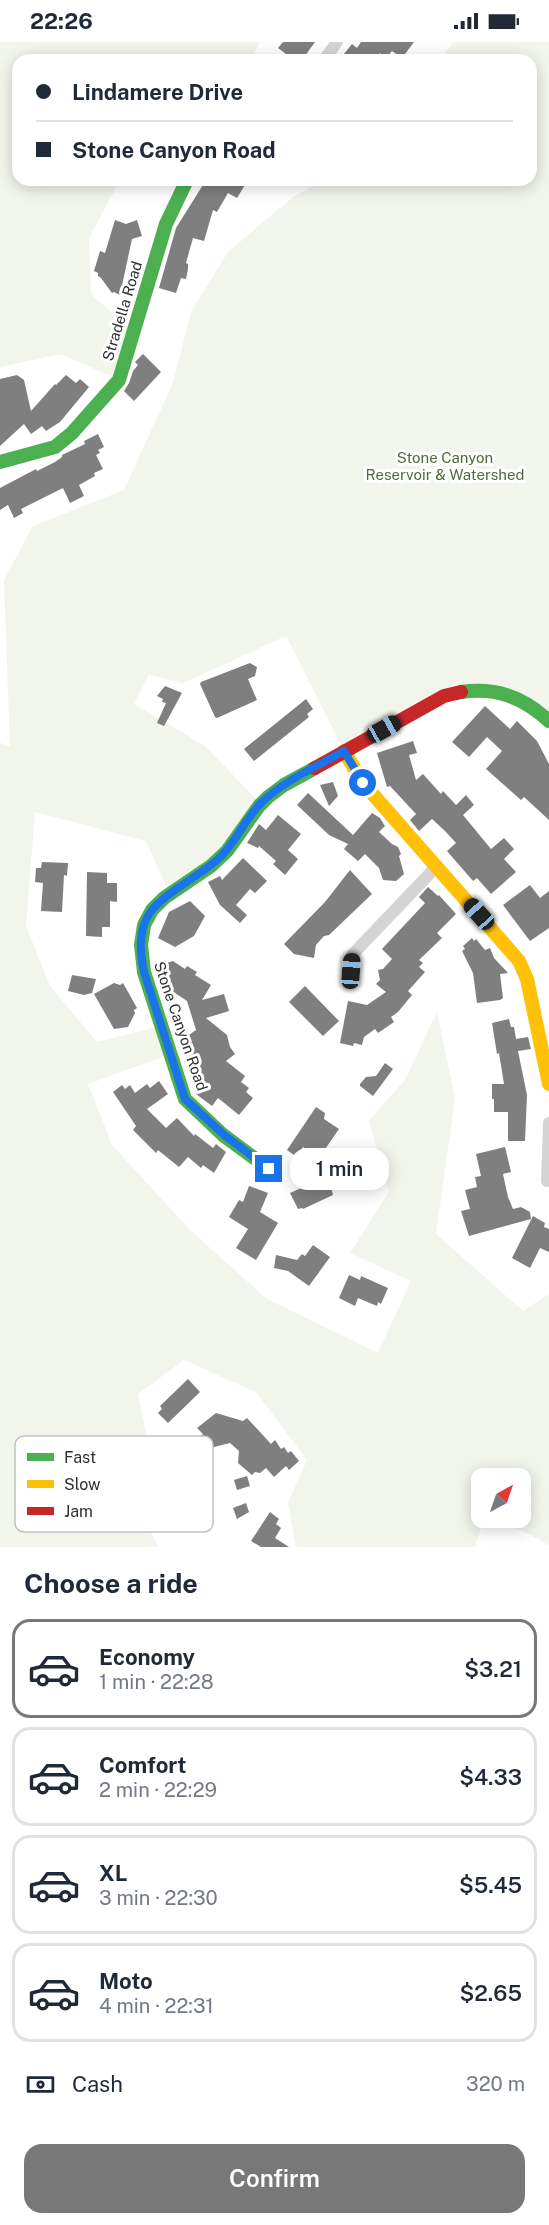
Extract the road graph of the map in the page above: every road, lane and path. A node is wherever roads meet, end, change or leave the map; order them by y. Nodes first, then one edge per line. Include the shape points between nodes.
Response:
1 (184, 186) edge
2 (0, 462) edge
3 (549, 721) edge
4 (344, 751) junction
5 (437, 866) junction
6 (351, 971) dead end
7 (549, 1084) edge
8 (549, 1123) edge
9 (269, 1169) dead end
10 (547, 1181) dead end

1 - 2 street, Stradella Road via 166,224 118,380 55,447
3 - 4 street, Stone Canyon Road via 523,699 504,692 461,690
4 - 5 street via 363,783
4 - 9 street, Stone Canyon Road via 284,785 261,804 227,851 162,900 142,930 140,954 144,972 185,1099
5 - 6 street via 352,955
5 - 7 street via 519,961 527,979
8 - 10 street

